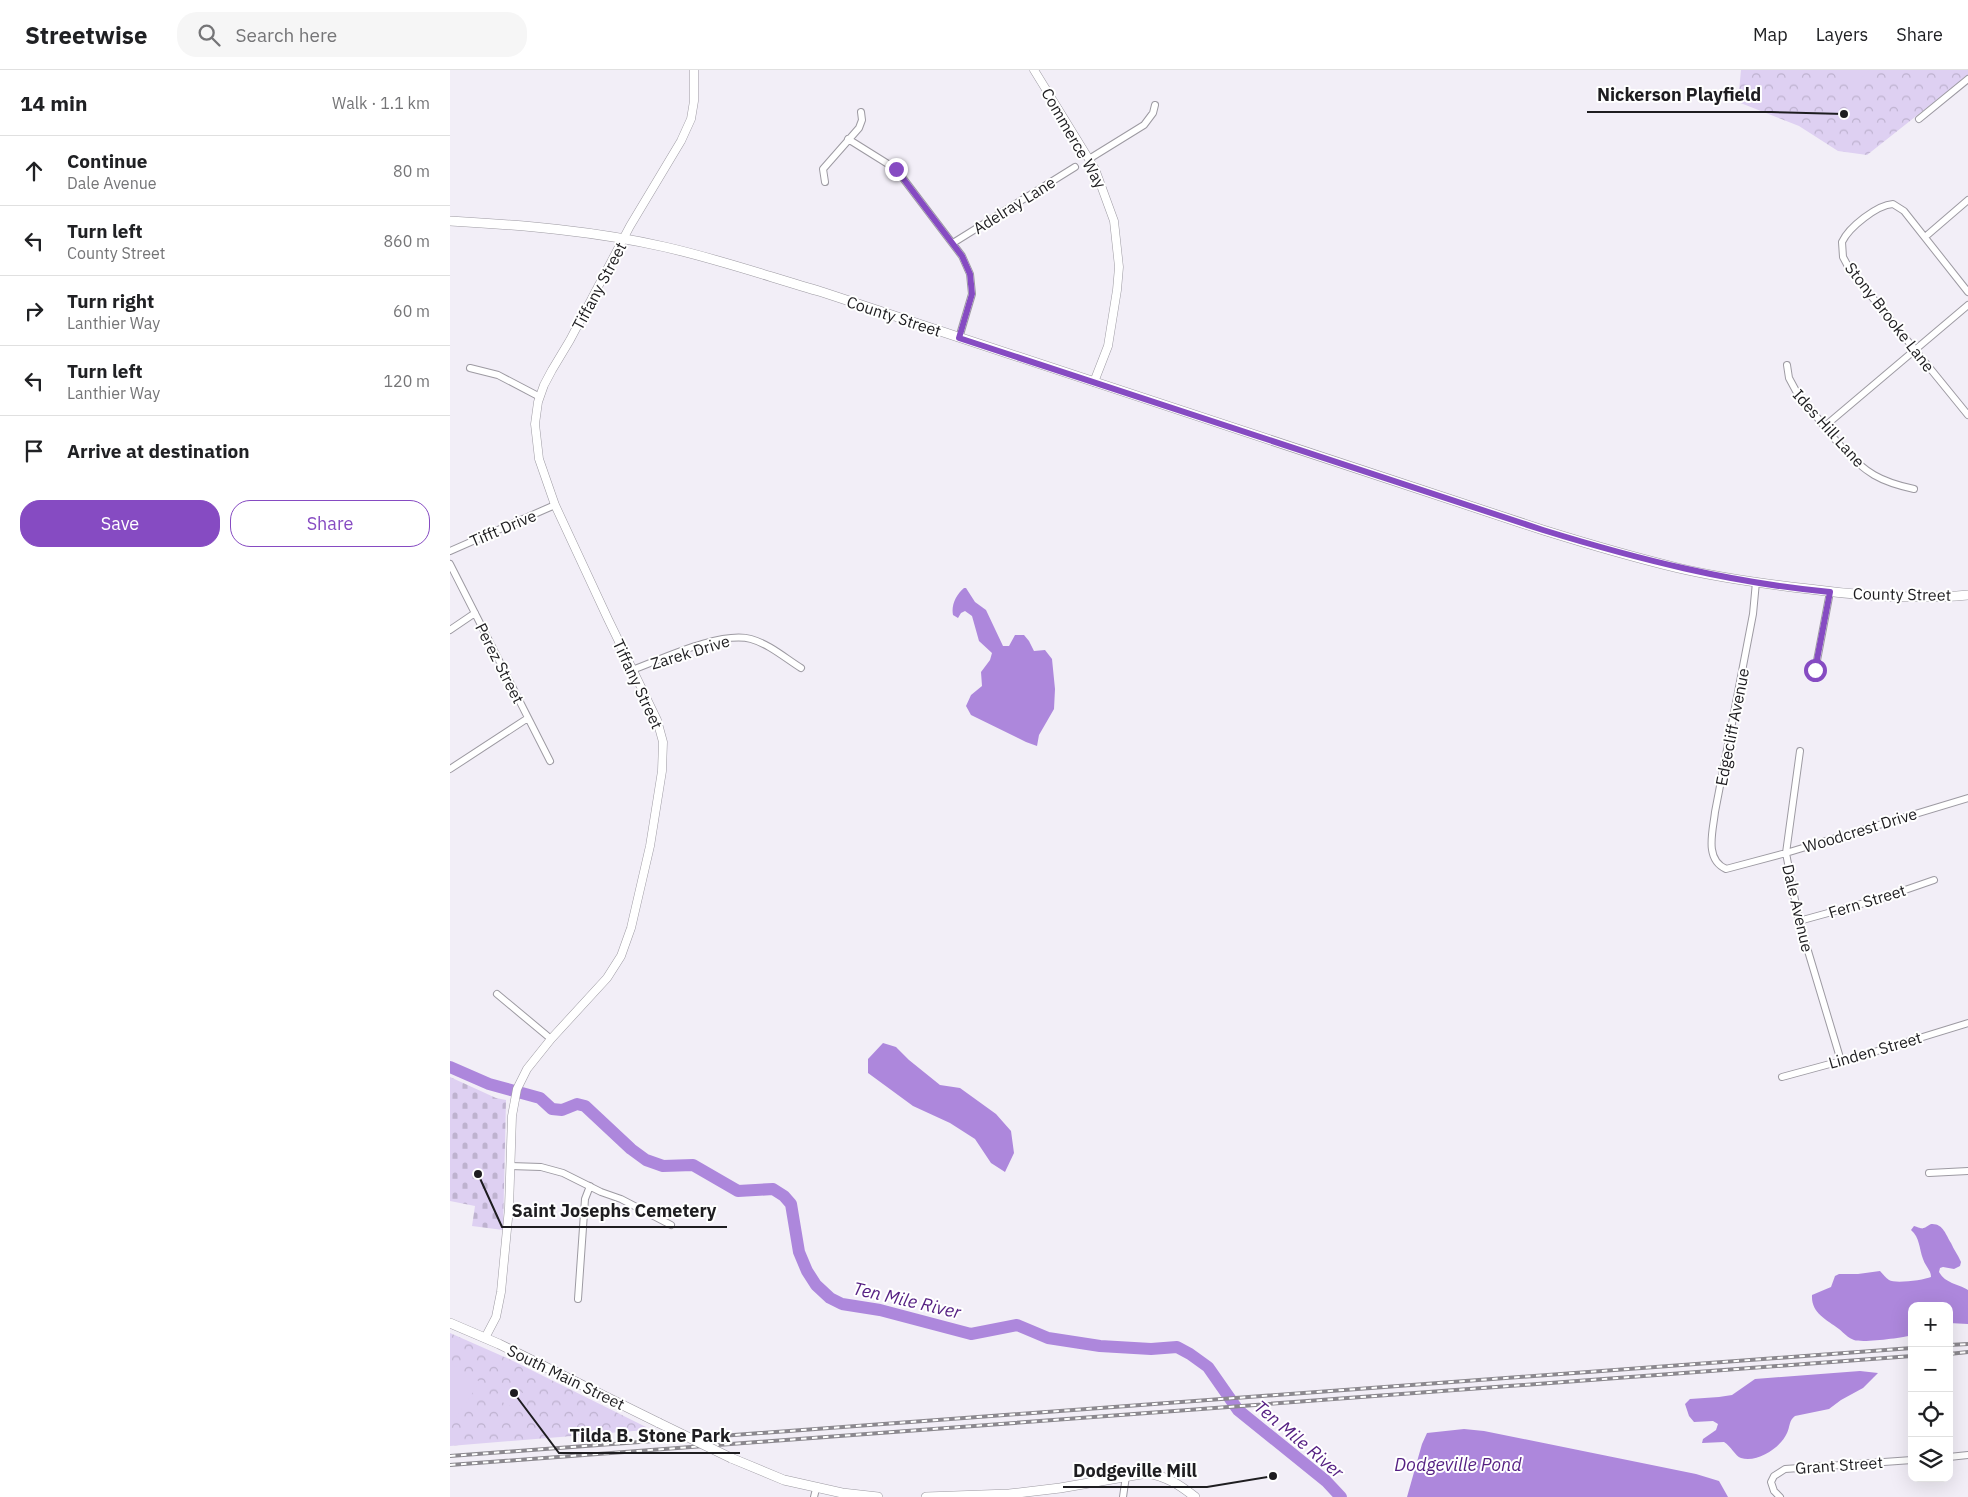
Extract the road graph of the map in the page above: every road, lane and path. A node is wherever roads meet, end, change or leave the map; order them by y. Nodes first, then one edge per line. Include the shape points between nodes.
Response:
1 (694, 70) edge
2 (1034, 70) edge
3 (1968, 80) edge
4 (1155, 105) dead end
5 (861, 112) dead end
6 (1919, 119) dead end
7 (848, 139) junction
8 (1089, 159) junction
9 (1075, 167) dead end
10 (825, 182) dead end
11 (1968, 200) edge
12 (450, 221) edge
13 (1925, 237) junction
14 (623, 240) junction
15 (953, 243) junction
16 (1968, 292) edge
17 (1968, 305) edge
18 (959, 338) junction
19 (1915, 350) junction
20 (1787, 365) dead end
21 (470, 368) dead end
22 (1094, 382) junction
23 (540, 397) junction
24 (1968, 415) edge
25 (1825, 426) junction
26 (1914, 489) dead end
27 (555, 505) junction
28 (450, 551) edge
29 (450, 564) edge
30 (1756, 582) junction
31 (1830, 592) junction
32 (1968, 595) edge
33 (475, 613) junction
34 (450, 630) edge
35 (801, 668) dead end
36 (632, 670) junction
37 (1815, 670) dead end
38 (528, 718) junction
39 (1800, 751) dead end
40 (550, 761) dead end
41 (450, 769) edge
42 (1968, 798) edge
43 (1786, 853) junction
44 (1722, 867) joint
45 (1934, 880) dead end
46 (1799, 921) junction
47 (497, 994) dead end
48 (1968, 1023) edge
49 (552, 1040) junction
50 (1841, 1061) junction
51 (1782, 1076) dead end
52 (510, 1166) junction
53 (1968, 1172) edge
54 (1929, 1174) dead end
55 (590, 1186) junction
56 (671, 1225) dead end
57 (578, 1299) dead end
58 (450, 1323) edge
59 (486, 1338) junction
60 (1968, 1455) edge
61 (1953, 1457) edge
62 (1908, 1460) edge
63 (1126, 1476) junction
64 (815, 1493) edge
65 (958, 1496) edge
66 (871, 1497) edge
67 (926, 1497) edge
68 (1123, 1497) edge
69 (1195, 1497) edge
70 (1780, 1497) edge

1 - 14 street, Tiffany Street via 691,119
2 - 8 street, Commerce Way
3 - 6 street
4 - 8 street via 1144,125
5 - 7 street via 861,124
7 - 10 street via 823,169
7 - 15 street via 896,169
8 - 22 street, Commerce Way via 1103,186 1114,221 1119,267 1114,319
9 - 15 street, Adelray Lane
11 - 13 street
12 - 14 main road, County Street via 520,226
13 - 16 street
13 - 19 street, Stony Brooke Lane via 1901,207 1890,204 1878,208 1851,229 1842,242 1842,252 1850,270
14 - 18 main road, County Street via 731,264
14 - 23 street, Tiffany Street
15 - 18 street via 970,274 972,294
17 - 19 street
18 - 22 main road, County Street
19 - 24 street, Stony Brooke Lane
19 - 25 street
20 - 25 street, Ides Hill Lane via 1792,385
21 - 23 street via 498,375
22 - 30 main road, County Street via 1582,542 1679,568
23 - 27 street, Tiffany Street via 536,412 536,446
25 - 26 street, Ides Hill Lane via 1860,466 1884,479
27 - 28 street, Tifft Drive
27 - 36 street, Tiffany Street
29 - 33 street, Perez Street
30 - 31 main road, County Street
30 - 44 street, Edgecliff Avenue via 1753,614 1712,834 1712,855
31 - 32 main road, County Street via 1916,597
31 - 37 street
33 - 34 street
33 - 38 street, Perez Street
35 - 36 street, Zarek Drive via 760,643 734,637
36 - 49 street, Tiffany Street via 657,720 663,742 662,771 650,846 631,928 621,956 607,978
38 - 40 street, Perez Street
38 - 41 street
39 - 43 street, Dale Avenue
42 - 43 street, Woodcrest Drive
43 - 44 street, Woodcrest Drive via 1726,869
43 - 46 street, Dale Avenue
45 - 46 street, Fern Street
46 - 50 street, Dale Avenue
47 - 49 street
48 - 50 street, Linden Street
49 - 52 street, Tiffany Street via 520,1083 512,1116
50 - 51 street, Linden Street
52 - 55 street via 548,1168
52 - 59 street, Tiffany Street via 501,1292 496,1317
53 - 54 street
55 - 56 street
55 - 57 street via 585,1199
58 - 59 main road, South Main Street
59 - 64 main road, South Main Street, bridge via 731,1458
60 - 61 street
62 - 70 street, Grant Street via 1795,1468 1779,1472 1771,1482
63 - 65 main road via 1052,1489
63 - 68 street
63 - 69 main road via 1158,1475
64 - 66 main road, South Main Street
65 - 67 main road

